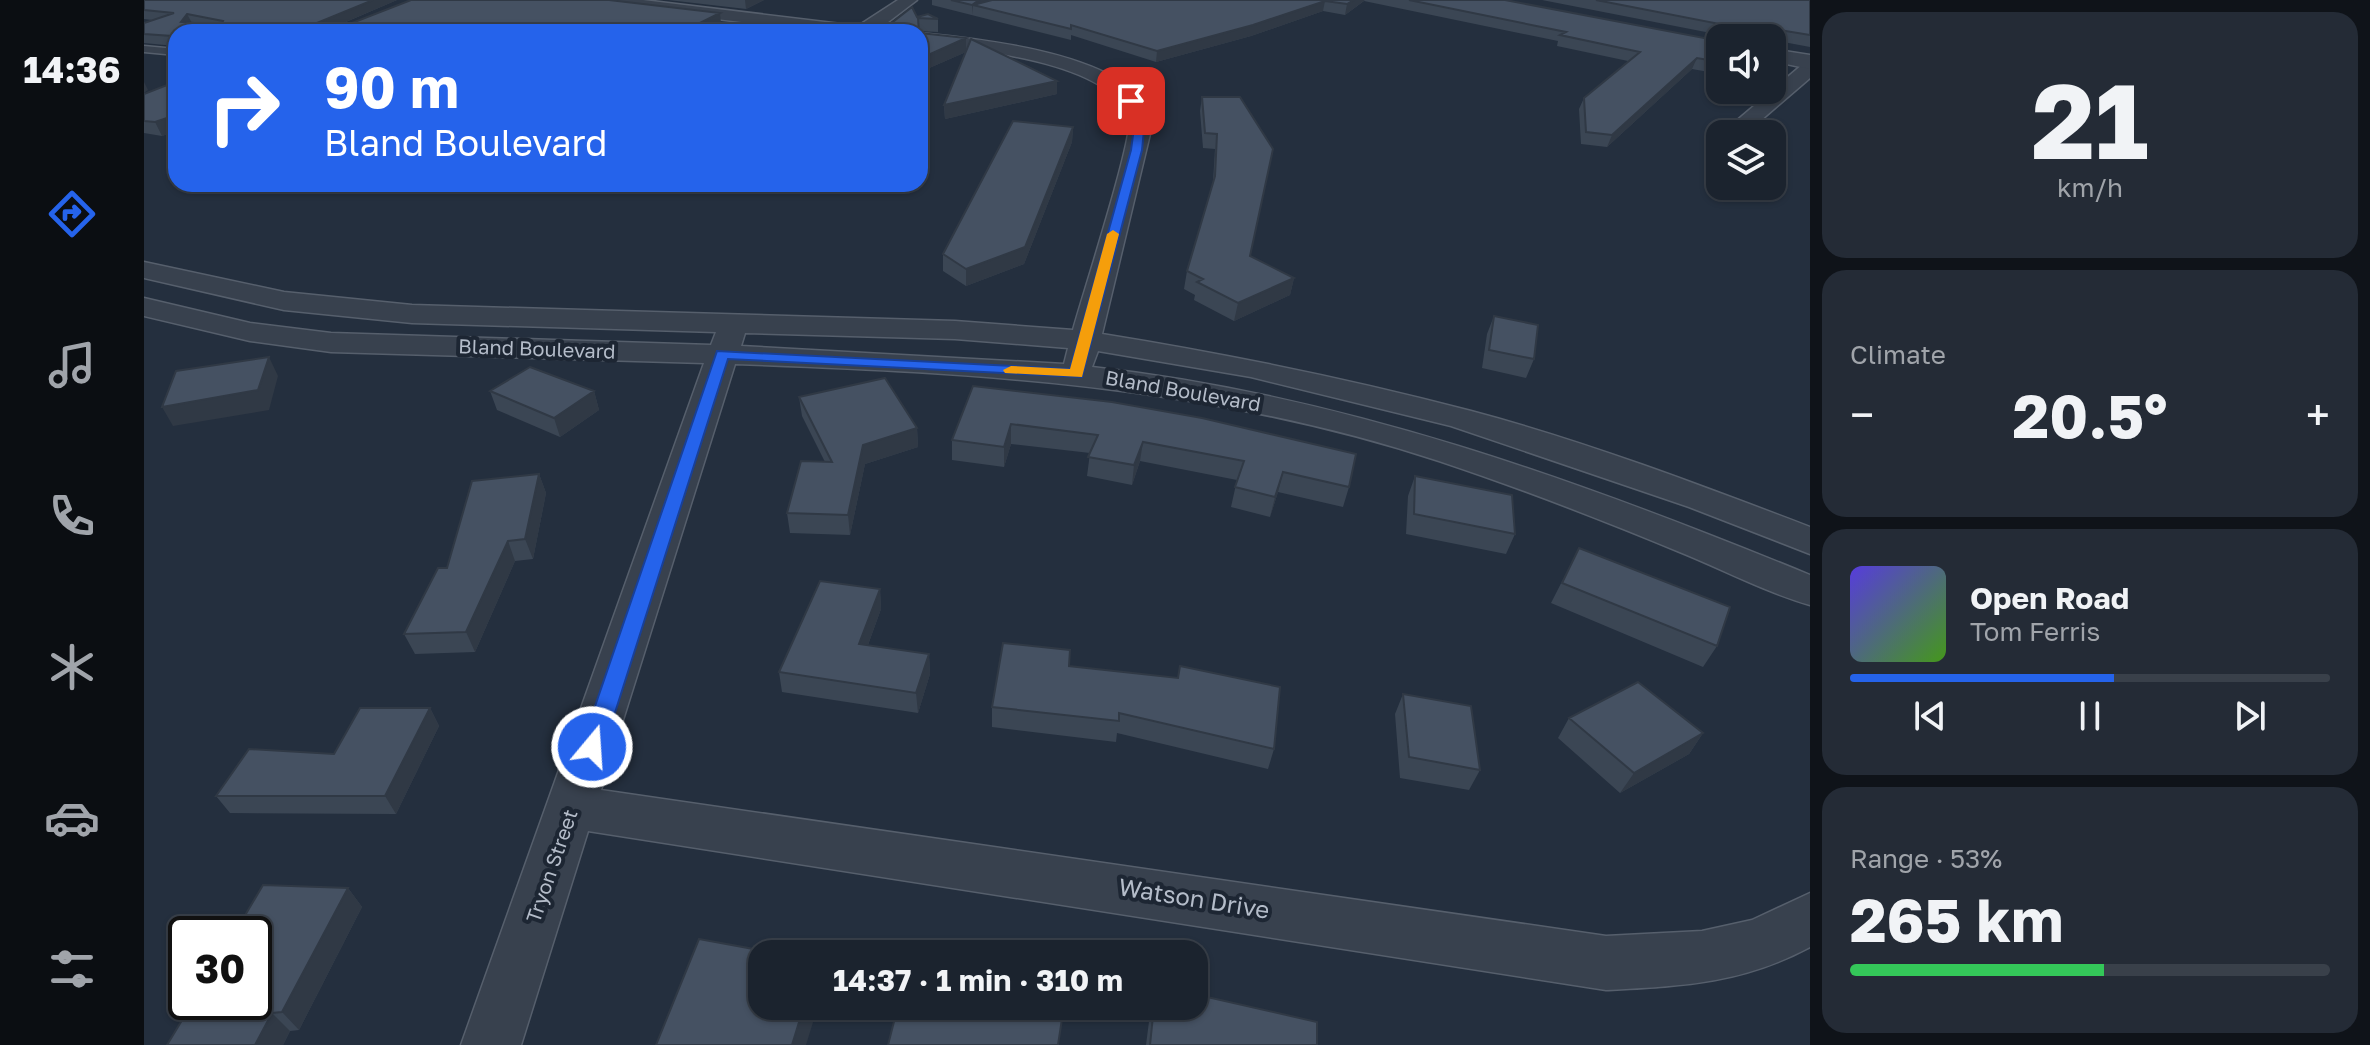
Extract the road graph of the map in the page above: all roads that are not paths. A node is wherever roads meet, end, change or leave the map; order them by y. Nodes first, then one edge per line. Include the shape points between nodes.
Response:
1 (602, 0) edge
2 (909, 0) edge
3 (798, 24) edge
4 (874, 24) edge
5 (928, 39) edge
6 (144, 49) edge
7 (168, 51) edge
8 (1786, 59) edge
9 (1810, 65) edge
10 (1748, 120) edge
11 (144, 270) edge
12 (202, 283) junction
13 (148, 311) edge
14 (728, 339) junction
15 (1084, 340) junction
16 (1076, 374) junction
17 (1810, 541) edge
18 (1810, 591) edge
19 (572, 807) junction
20 (1810, 919) edge
21 (491, 1045) edge

1 - 3 street
2 - 4 street
5 - 15 street via 1071,65 1131,101 1140,120 1136,150
6 - 7 lane
8 - 9 street
9 - 10 street
11 - 12 street, Bland Boulevard
12 - 13 street
12 - 14 street, Bland Boulevard via 296,302
13 - 14 street, Bland Boulevard via 332,342
14 - 15 street, Bland Boulevard via 955,330
14 - 16 street, Bland Boulevard
14 - 19 street, Tryon Street
15 - 16 street
15 - 17 street, Bland Boulevard via 1251,368 1462,419
16 - 18 street, Bland Boulevard via 1233,398 1430,447 1650,523
19 - 20 street, Watson Drive via 1606,963 1702,958 1759,945
19 - 21 street, Tryon Street

